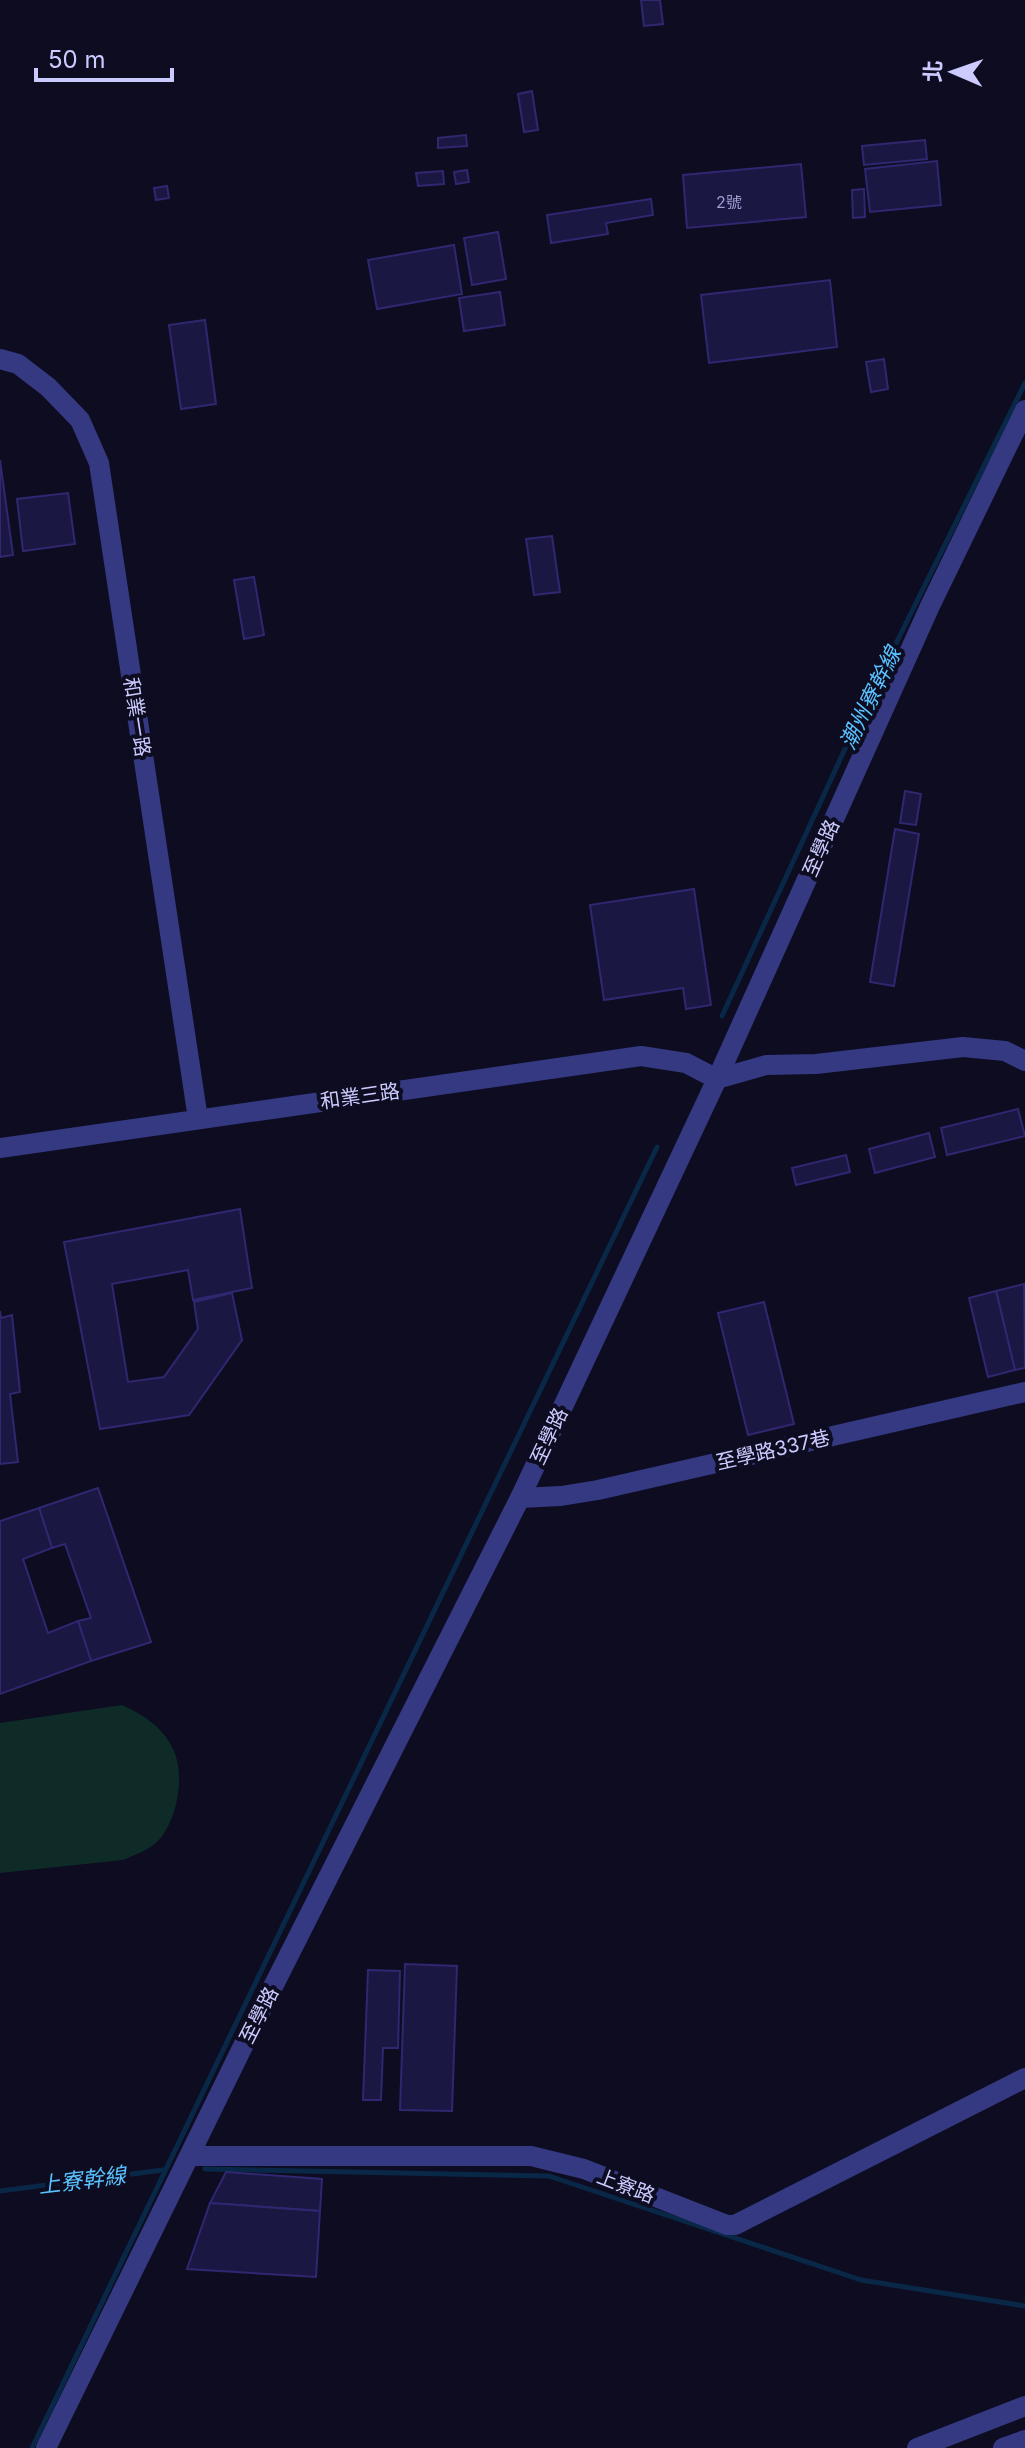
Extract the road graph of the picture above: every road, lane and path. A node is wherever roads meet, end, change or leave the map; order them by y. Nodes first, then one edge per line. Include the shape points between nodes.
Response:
1 (0, 359) edge
2 (1023, 419) edge
3 (1025, 1061) edge
4 (717, 1079) junction
5 (198, 1119) junction
6 (0, 1148) edge
7 (1025, 1392) edge
8 (520, 1498) junction
9 (1025, 2078) edge
10 (190, 2156) junction
11 (1025, 2406) edge
12 (1025, 2440) edge
13 (46, 2448) edge
14 (917, 2448) edge
15 (1003, 2448) edge

1 - 5 street, 和業一路 via 18,364 80,420 99,463
2 - 4 street, 至學路 via 930,606
3 - 4 street via 1005,1051 963,1047 766,1065
4 - 5 street, 和業三路 via 686,1063 641,1056
4 - 8 street, 至學路
5 - 6 street, 和業三路
7 - 8 street, 至學路337巷 via 598,1490
8 - 10 street, 至學路
9 - 10 street, 上寮路 via 735,2225 584,2169 531,2156
10 - 13 street, 至學路
11 - 14 street
12 - 15 street

